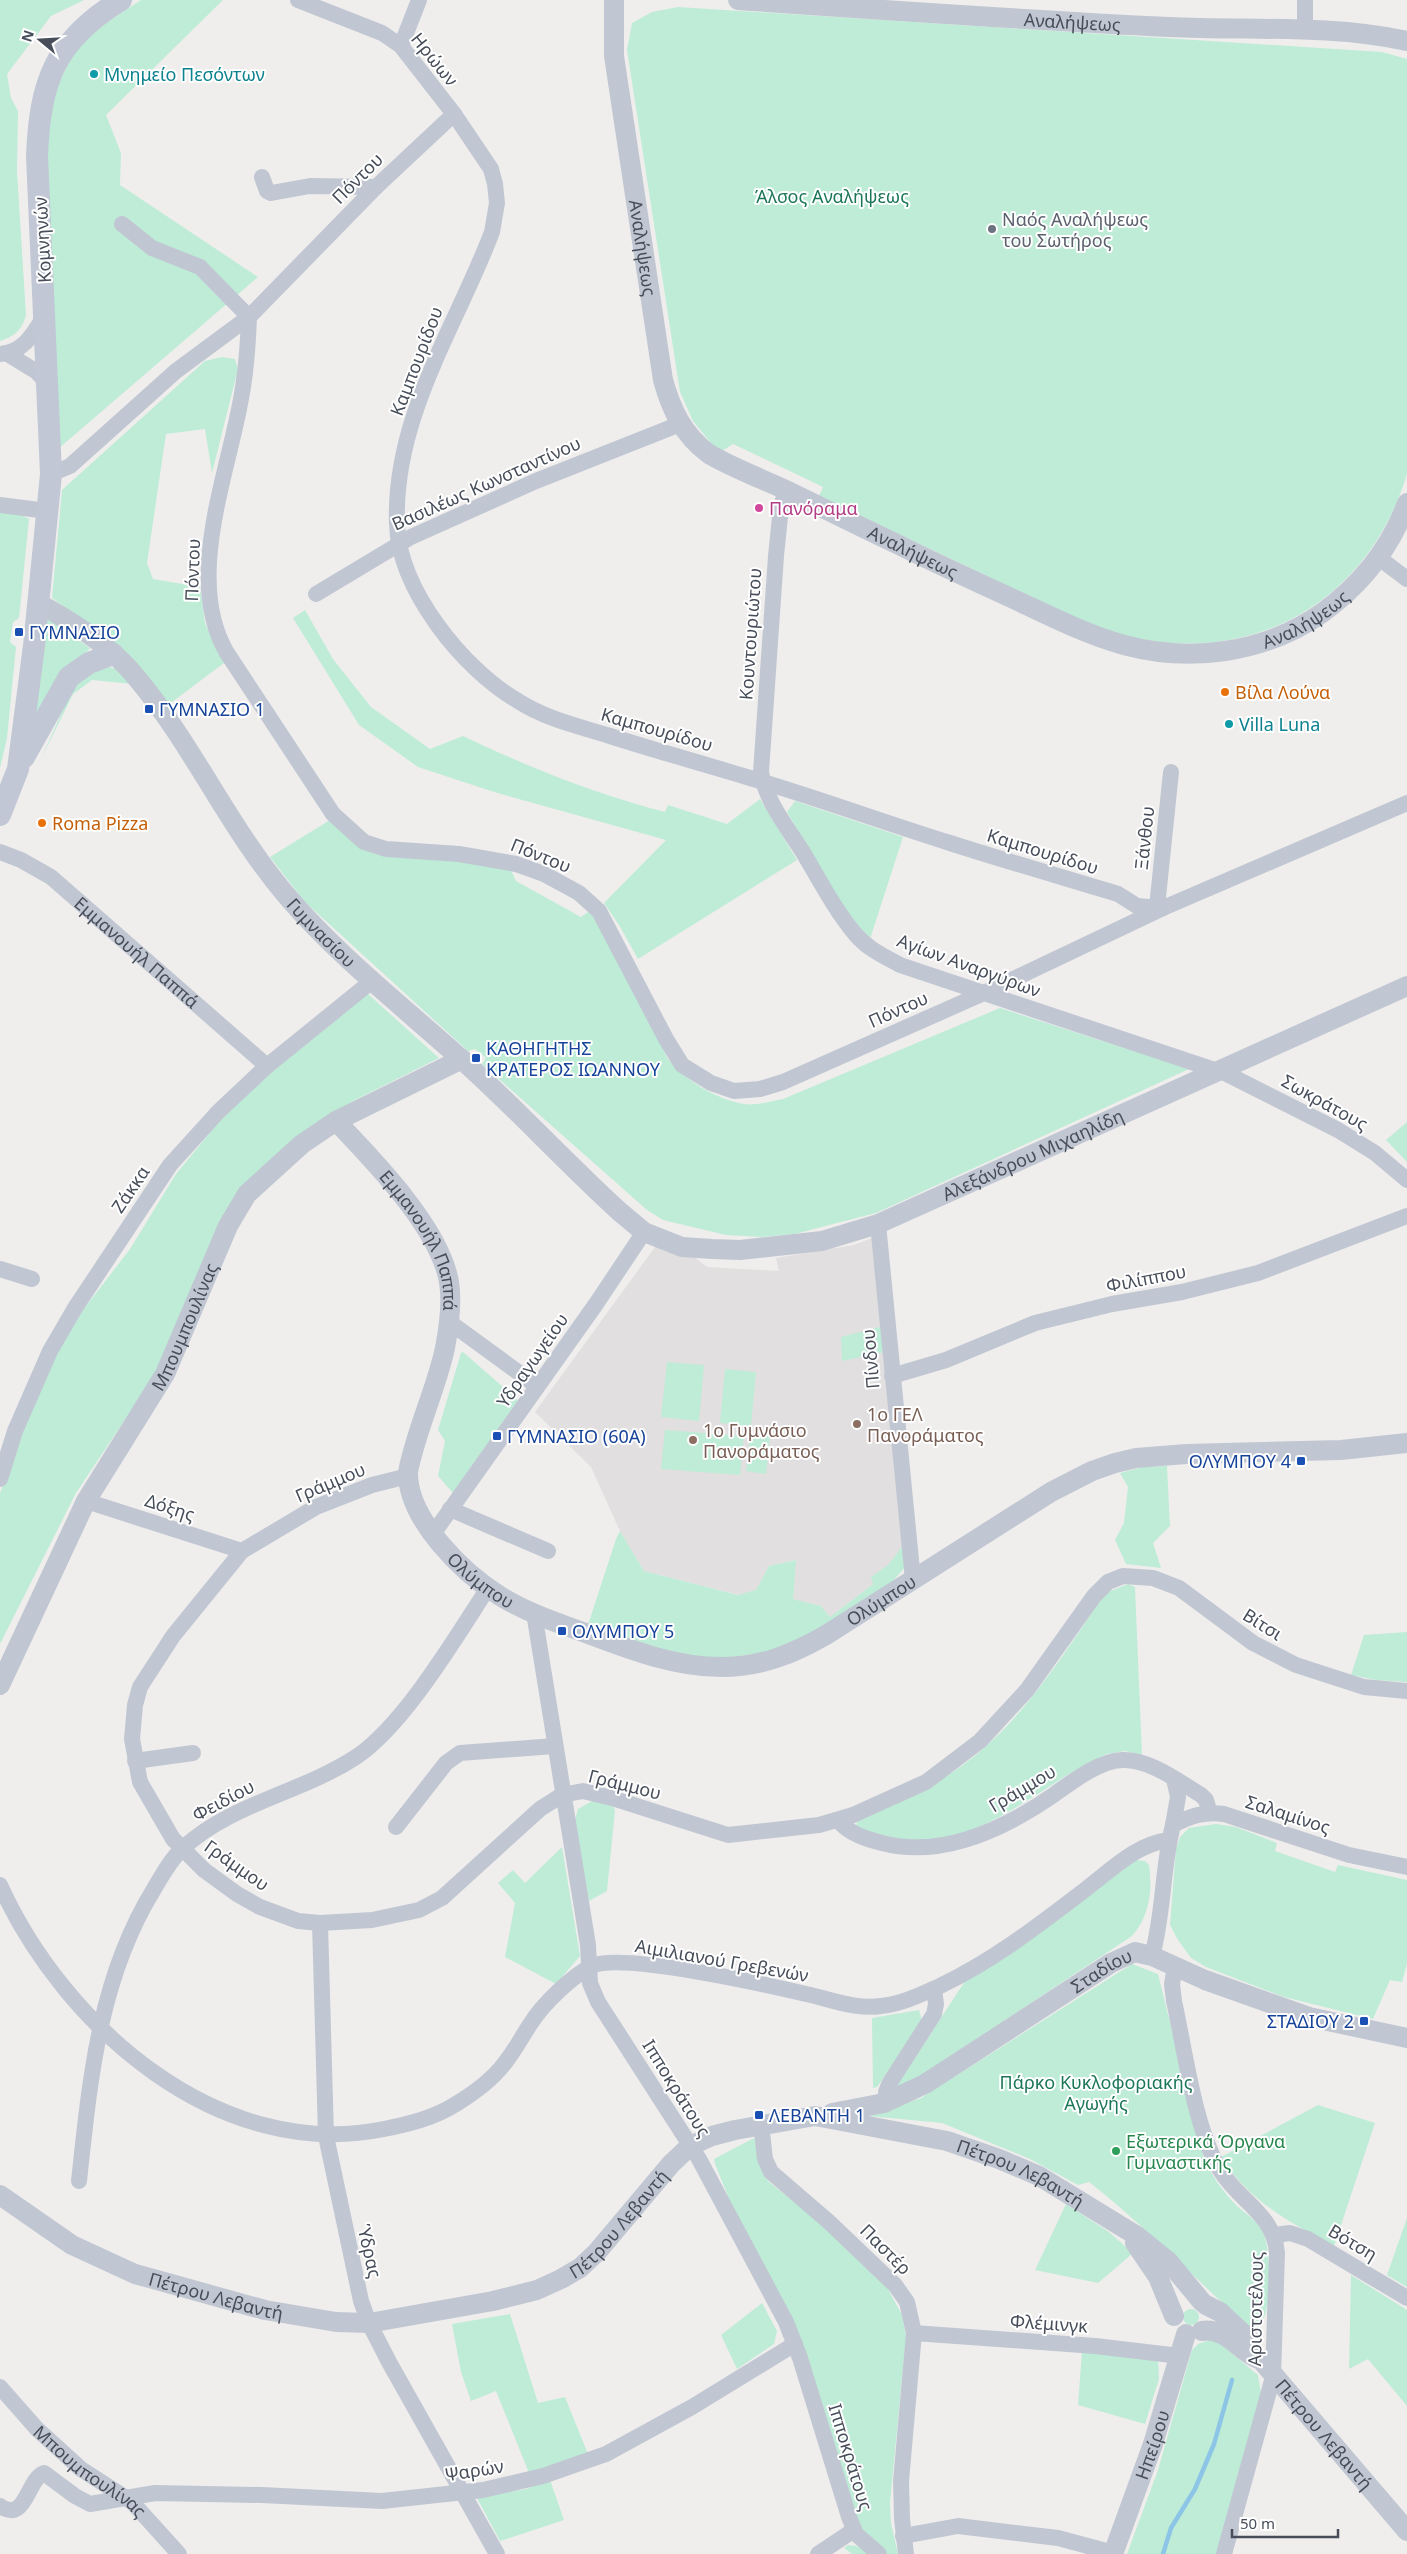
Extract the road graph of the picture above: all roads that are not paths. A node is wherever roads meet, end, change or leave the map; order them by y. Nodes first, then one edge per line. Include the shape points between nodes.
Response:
1 (121, 0) edge
2 (298, 0) edge
3 (419, 0) edge
4 (614, 0) edge
5 (738, 0) edge
6 (1305, 0) edge
7 (1305, 30) junction
8 (1407, 41) edge
9 (400, 46) junction
10 (454, 114) junction
11 (262, 177) dead end
12 (376, 187) junction
13 (122, 224) dead end
14 (46, 315) junction
15 (249, 317) junction
16 (3, 354) edge
17 (47, 383) junction
18 (680, 424) junction
19 (51, 474) junction
20 (786, 490) junction
21 (1407, 503) edge
22 (0, 505) edge
23 (47, 512) junction
24 (399, 543) junction
25 (1379, 558) junction
26 (1407, 579) edge
27 (316, 594) dead end
28 (38, 603) junction
29 (113, 654) junction
30 (18, 769) junction
31 (1170, 772) dead end
32 (763, 781) junction
33 (1407, 803) edge
34 (0, 815) edge
35 (0, 852) edge
36 (1160, 908) junction
37 (1138, 913) junction
38 (372, 980) junction
39 (1407, 986) edge
40 (984, 993) junction
41 (462, 1060) junction
42 (267, 1066) junction
43 (1217, 1070) junction
44 (336, 1121) junction
45 (1407, 1180) edge
46 (1407, 1216) edge
47 (878, 1224) junction
48 (644, 1232) junction
49 (0, 1269) edge
50 (32, 1279) dead end
51 (448, 1321) junction
52 (892, 1376) junction
53 (537, 1386) junction
54 (1407, 1443) edge
55 (408, 1476) junction
56 (0, 1479) edge
57 (86, 1501) junction
58 (450, 1509) junction
59 (433, 1534) junction
60 (242, 1551) junction
61 (548, 1551) dead end
62 (913, 1580) junction
63 (1108, 1582) joint
64 (488, 1588) junction
65 (534, 1613) junction
66 (0, 1685) edge
67 (1407, 1691) edge
68 (555, 1746) junction
69 (193, 1753) dead end
70 (135, 1760) junction
71 (1174, 1779) junction
72 (562, 1795) junction
73 (1210, 1813) junction
74 (839, 1820) junction
75 (396, 1827) dead end
76 (1171, 1832) junction
77 (182, 1849) junction
78 (1407, 1867) edge
79 (0, 1885) edge
80 (320, 1923) junction
81 (1152, 1956) junction
82 (1175, 1966) junction
83 (588, 1968) junction
84 (934, 1989) junction
85 (100, 2027) junction
86 (1407, 2038) edge
87 (887, 2101) junction
88 (815, 2116) junction
89 (761, 2124) junction
90 (326, 2136) junction
91 (690, 2146) junction
92 (80, 2181) dead end
93 (0, 2195) edge
94 (1114, 2220) junction
95 (1275, 2235) junction
96 (1407, 2298) edge
97 (1204, 2304) junction
98 (1174, 2316) junction
99 (369, 2323) junction
100 (1194, 2332) junction
101 (914, 2333) junction
102 (795, 2344) junction
103 (1180, 2356) junction
104 (1267, 2366) junction
105 (0, 2387) edge
106 (463, 2493) junction
107 (126, 2498) junction
108 (0, 2506) edge
109 (854, 2530) junction
110 (1407, 2531) edge
111 (903, 2536) junction
112 (179, 2554) edge
113 (497, 2554) edge
114 (818, 2554) edge
115 (879, 2554) edge
116 (906, 2554) edge
117 (1113, 2554) edge
118 (1224, 2554) edge

1 - 14 main road, Κομνηνών via 88,23 70,42 54,66 38,118 37,156
2 - 9 street, Ηρώων via 382,34
3 - 9 street
4 - 18 street, Αναλήψεως via 614,56 657,345 669,402
5 - 7 street, Αναλήψεως via 1071,22
6 - 7 street
7 - 8 street, Αναλήψεως
9 - 10 street, Ηρώων
10 - 12 street, Πόντου
10 - 24 street, Καμπουρίδου via 491,169 497,210 487,245 439,350 415,412 399,487
11 - 12 street via 267,191 271,193 310,186
12 - 15 street, Πόντου
13 - 15 street via 152,248 200,267
14 - 16 street via 21,348
14 - 17 main road, Κομνηνών
15 - 19 street, Πόντου via 163,382 70,466
15 - 40 street, Πόντου via 240,403 214,529 209,585 211,613 227,653 333,814 364,842 375,846 469,855 516,864 544,874 579,893 599,911 682,1065 721,1088 743,1092 777,1084
16 - 17 street via 37,372
17 - 19 main road, Κομνηνών
18 - 20 street, Αναλήψεως via 709,454
18 - 24 street, Βασιλέως Κωνσταντίνου via 536,481
19 - 23 main road, Κομνηνών
20 - 25 street, Αναλήψεως via 1079,629 1122,645 1158,652 1238,649 1281,637 1334,604 1360,581
20 - 32 street, Κουντουριώτου via 780,517 768,653 761,751
21 - 25 street, Αναλήψεως
22 - 23 street
23 - 28 main road, Κομνηνών
24 - 27 street, Βασιλέως Κωνσταντίνου
24 - 32 street, Καμπουρίδου via 419,593 446,639 472,666 515,700 555,720
25 - 26 street
28 - 29 street, Γυμνασίου via 73,623
28 - 30 main road, Κομνηνών
29 - 30 main road via 89,663 69,677
29 - 38 street, Γυμνασίου via 158,706 276,883 315,926
30 - 34 main road
31 - 36 street, Ξάνθου
32 - 37 street, Καμπουρίδου via 1118,894
32 - 40 street, Αγίων Αναργύρων via 782,819 856,936 872,950 900,965
33 - 36 street
35 - 42 street, Εμμανουήλ Παππά via 51,877
36 - 37 street, Πόντου
37 - 40 street, Πόντου
38 - 41 street, Γυμνασίου
38 - 42 street, Ζάκκα
39 - 43 street, Aλεξάνδρου Mιχαηλίδη
40 - 43 street, Αγίων Αναργύρων
41 - 44 street, Μπουμπουλίνας
41 - 48 street, Γυμνασίου via 586,1181
42 - 56 street, Ζάκκα via 218,1112 170,1165 75,1308 31,1393 15,1430
43 - 45 street, Σωκράτους via 1338,1130 1375,1153
43 - 47 street, Aλεξάνδρου Mιχαηλίδη
44 - 51 street, Εμμανουήλ Παππά via 384,1174 429,1235 448,1276
44 - 57 street, Μπουμπουλίνας via 302,1144 247,1194 228,1226 165,1374
46 - 52 street, Φιλίππου via 1258,1273 1035,1323 946,1360
47 - 48 street, Aλεξάνδρου Mιχαηλίδη via 822,1241 740,1250 682,1247
47 - 52 street, Πίνδου
48 - 53 street, Υδραγωγείου
49 - 50 street
51 - 53 street, Εμμανουήλ Παππά
51 - 55 street, Εμμανουήλ Παππά via 443,1355
52 - 62 street, Πίνδου
53 - 58 street, Υδραγωγείου
54 - 62 street, Ολύμπου via 1312,1451 1186,1454 1115,1462 1056,1489
55 - 59 street, Ολύμπου via 417,1505
55 - 60 street, Γράμμου via 372,1485 316,1507
57 - 60 street, Δόξης
57 - 66 street, Μπουμπουλίνας
58 - 59 street, Υδραγωγείου
58 - 61 street
59 - 64 street, Ολύμπου
60 - 70 street, Γράμμου via 173,1636 140,1688 132,1721
62 - 65 street, Ολύμπου via 800,1649 765,1662 736,1667 697,1665 651,1656
63 - 67 street, Βίτσι via 1130,1575 1162,1580 1186,1592 1239,1634 1280,1658 1348,1683
63 - 74 street, Γράμμου via 1094,1596 1027,1690 988,1734 926,1782
64 - 65 street, Ολύμπου
64 - 77 street, Φειδίου via 420,1687 378,1740 328,1772 207,1829
65 - 68 street, Ιπποκράτους
68 - 72 street, Ιπποκράτους
68 - 75 street via 460,1753 446,1763
69 - 70 street
70 - 77 street, Γράμμου via 140,1782 163,1824
71 - 73 street, Γράμμου via 1205,1798
71 - 74 street, Γράμμου via 1142,1764 1116,1760 1088,1773 1000,1826 968,1839 928,1847 903,1847 874,1841 851,1831
71 - 76 street via 1178,1797
72 - 74 street, Γράμμου via 583,1791 728,1835
72 - 80 street, Γράμμου via 540,1809 442,1898 419,1910 397,1916
72 - 83 street, Ιπποκράτους via 588,1945
73 - 76 street, Σαλαμίνος via 1192,1816
73 - 78 street, Σαλαμίνος via 1231,1816 1349,1855
76 - 81 street
76 - 84 street, Αιμιλιανού Γρεβενών via 1132,1854 1005,1950
77 - 80 street, Γράμμου via 216,1879 254,1904 298,1921
77 - 85 street, Φειδίου via 128,1936
79 - 85 street via 17,1921 50,1971
80 - 90 street, Ύδρας
81 - 82 street, Σταδίου
81 - 87 street, Σταδίου via 1137,1952 1126,1954 933,2080
82 - 86 street, Σταδίου via 1309,2016
82 - 95 street, Αριστοτέλους via 1174,2001 1208,2145 1226,2178 1266,2220
83 - 84 street, Αιμιλιανού Γρεβενών via 603,1963 656,1966 863,2006 891,2005
83 - 90 street via 539,2011 495,2075 453,2106 405,2125 359,2134
83 - 91 street, Ιπποκράτους via 598,2002
84 - 87 street via 934,2014 889,2084
85 - 90 street via 147,2066 218,2110 283,2130
85 - 92 street, Φειδίου
87 - 88 street, Σταδίου
88 - 89 street, Πέτρου Λεβαντή
88 - 94 street, Πέτρου Λεβαντή via 908,2132 964,2146 1040,2176
89 - 91 street, Πέτρου Λεβαντή via 712,2136
89 - 101 street, Παστέρ via 765,2159 771,2172 895,2285 907,2302
90 - 99 street, Ύδρας via 356,2283
91 - 99 street, Πέτρου Λεβαντή via 597,2252 570,2275 537,2290 493,2301
91 - 102 street, Ιπποκράτους via 780,2310
93 - 99 street, Πέτρου Λεβαντή via 72,2245 135,2274 265,2310 336,2322
94 - 97 street, Πέτρου Λεβαντή via 1169,2262
94 - 98 street via 1153,2267
95 - 96 street, Βότση via 1290,2233 1308,2239
95 - 104 street, Αριστοτέλους via 1278,2272
97 - 98 street via 1193,2298 1184,2300 1176,2307
97 - 100 street via 1209,2321
97 - 104 street, Πέτρου Λεβαντή via 1220,2312 1246,2335
98 - 100 street via 1179,2329
99 - 106 street, Ύδρας
100 - 103 street, Ηπείρου
100 - 104 street, Πέτρου Λεβαντή via 1223,2334
101 - 103 street, Φλέμινγκ via 1095,2346
101 - 111 street, Παστέρ via 901,2481
102 - 106 street, Ψαρών via 692,2407 606,2454 536,2478
102 - 109 street, Ιπποκράτους
103 - 117 street, Ηπείρου via 1150,2453
104 - 110 street, Πέτρου Λεβαντή
104 - 118 street, Αριστοτέλους via 1262,2422
105 - 107 street, Μπουμπουλίνας via 81,2470
106 - 107 street, Ψαρών via 382,2501 191,2493
106 - 113 street, Ύδρας
107 - 108 street via 90,2504 44,2473 35,2478 24,2503 15,2509
107 - 112 street, Μπουμπουλίνας
109 - 114 street
109 - 115 street, Ιπποκράτους
111 - 116 street, Παστέρ
111 - 117 street via 958,2526 1058,2538

